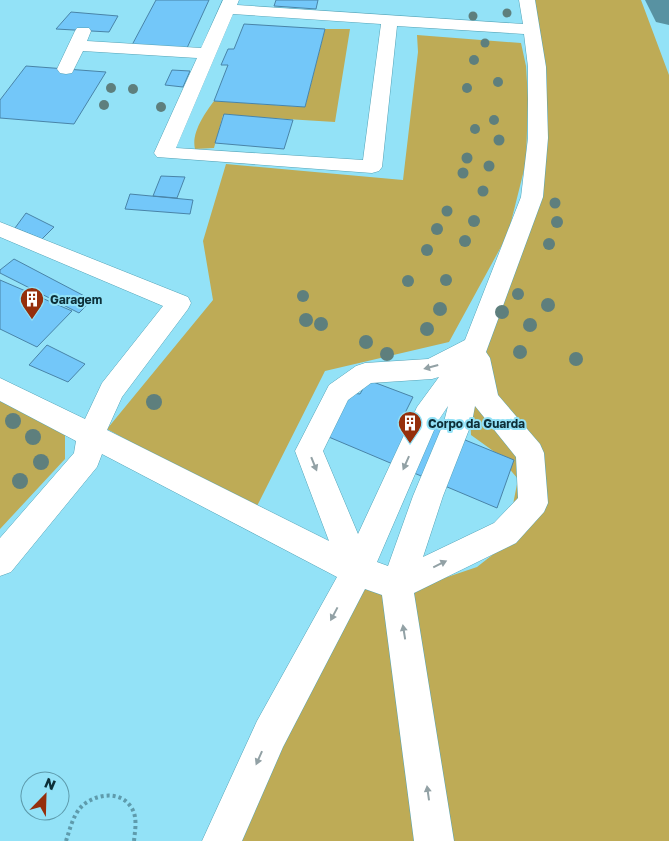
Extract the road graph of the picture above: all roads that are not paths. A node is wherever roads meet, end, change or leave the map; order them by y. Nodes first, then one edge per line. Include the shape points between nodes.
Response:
1 (527, 0) edge
2 (229, 5) edge
3 (390, 20) junction
4 (532, 30) junction
5 (208, 54) junction
6 (66, 69) dead end
7 (215, 158) junction
8 (173, 169) dead end
9 (0, 229) edge
10 (475, 346) junction
11 (0, 389) edge
12 (91, 435) junction
13 (0, 561) edge
14 (357, 571) junction
15 (396, 585) junction
16 (222, 841) edge
17 (434, 841) edge

1 - 4 lane
2 - 3 lane
2 - 5 lane
3 - 4 lane
3 - 7 lane via 372,167
4 - 10 lane via 537,67 538,138 532,197
5 - 6 lane via 79,38
5 - 7 lane via 164,153
7 - 8 lane via 210,174
9 - 12 lane via 180,303 111,391
10 -> 14 lane via 427,415
10 -> 14 lane via 432,369 365,373 338,393 309,451
10 - 15 lane via 458,422
15 -> 10 lane via 504,533 533,503 530,453 485,399
11 - 12 lane
12 - 13 lane via 87,458
12 - 14 lane
14 - 15 lane
14 -> 16 lane via 270,734
17 -> 15 lane

